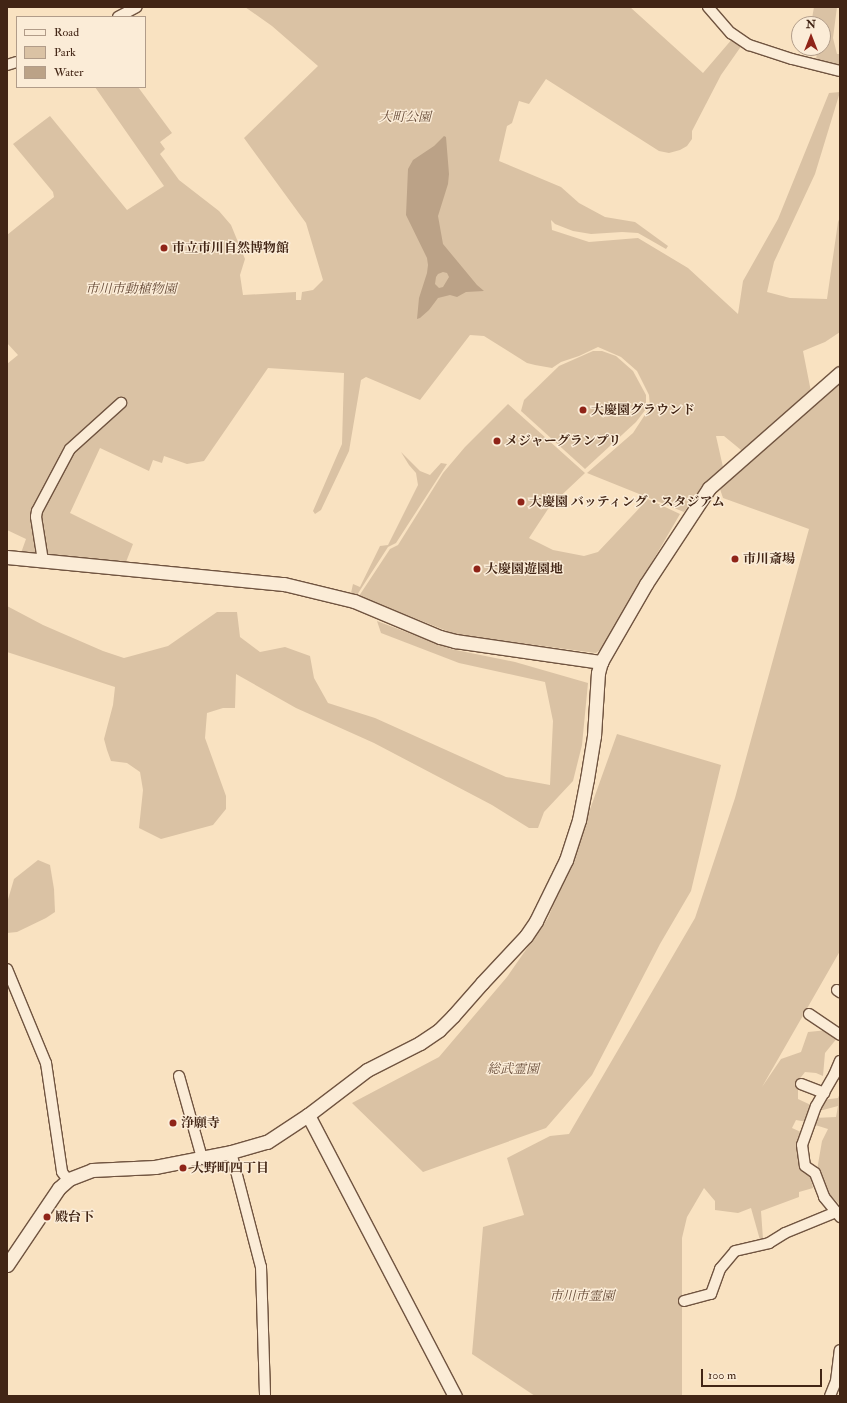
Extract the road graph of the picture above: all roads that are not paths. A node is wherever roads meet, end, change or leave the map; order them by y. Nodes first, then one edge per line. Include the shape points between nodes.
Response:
1 (137, 7) edge
2 (708, 7) edge
3 (120, 16) edge
4 (840, 71) edge
5 (840, 373) edge
6 (121, 403) dead end
7 (7, 557) edge
8 (43, 561) junction
9 (601, 662) junction
10 (7, 969) edge
11 (809, 1014) dead end
12 (840, 1035) edge
13 (840, 1061) edge
14 (180, 1076) dead end
15 (801, 1084) dead end
16 (824, 1093) junction
17 (308, 1115) junction
18 (231, 1152) junction
19 (202, 1158) junction
20 (68, 1180) junction
21 (838, 1215) edge
22 (7, 1265) edge
23 (684, 1302) dead end
24 (840, 1350) edge
25 (265, 1396) edge
26 (455, 1396) edge
27 (830, 1396) edge

1 - 3 street
2 - 4 street via 731,32 748,45
5 - 9 street via 708,488 646,584
6 - 8 street via 70,449 37,511
7 - 8 street
8 - 9 street via 284,584 354,601 455,641
9 - 17 street via 594,736 577,827 566,860 526,936 439,1030 420,1043 367,1070
10 - 20 street via 46,1063 62,1172
11 - 12 street
13 - 16 street
14 - 19 street
15 - 16 street
16 - 21 street via 816,1106 802,1145 804,1164 815,1173 824,1198
17 - 18 street via 267,1142
17 - 26 street
18 - 19 street
18 - 25 street via 262,1266
19 - 20 street via 155,1167 92,1170
20 - 22 street via 59,1188
21 - 23 street via 785,1233 769,1243 735,1251 720,1270 711,1294
24 - 27 street via 836,1381

